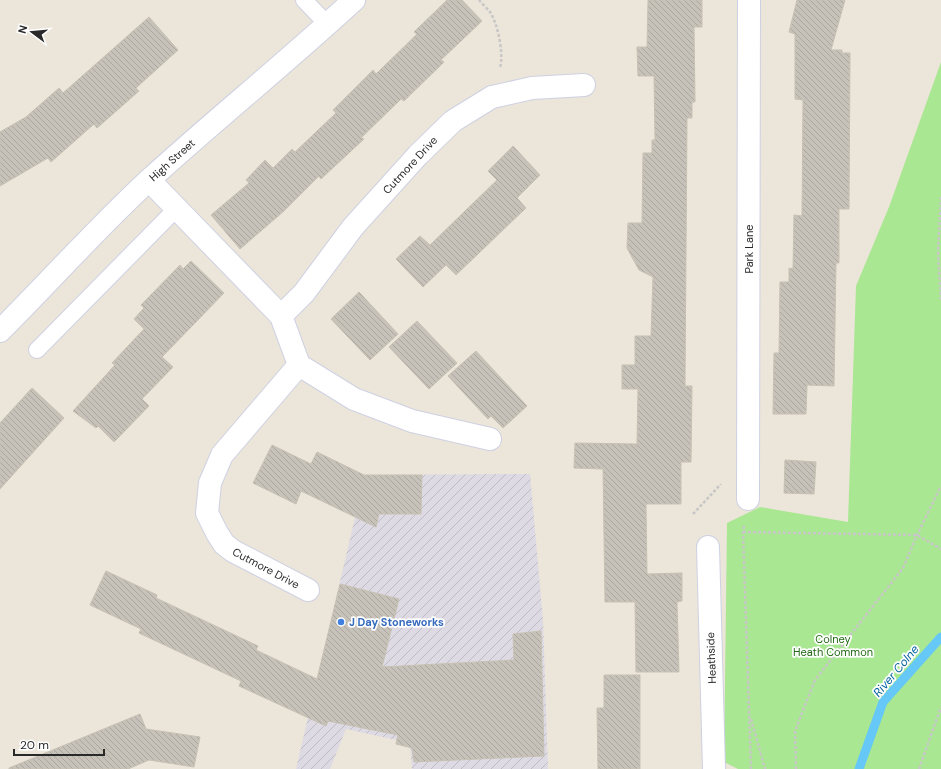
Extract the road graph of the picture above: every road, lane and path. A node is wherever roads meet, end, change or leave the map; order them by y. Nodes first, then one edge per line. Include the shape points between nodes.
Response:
1 (304, 0) edge
2 (354, 0) edge
3 (479, 0) edge
4 (749, 0) edge
5 (328, 25) junction
6 (584, 85) dead end
7 (492, 97) junction
8 (150, 180) junction
9 (941, 197) edge
10 (177, 208) junction
11 (941, 301) edge
12 (281, 316) junction
13 (0, 331) edge
14 (37, 350) dead end
15 (299, 365) junction
16 (490, 439) dead end
17 (941, 486) edge
18 (748, 499) joint
19 (743, 532) junction
20 (917, 535) junction
21 (708, 547) dead end
22 (941, 549) edge
23 (308, 590) dead end
24 (941, 707) edge
25 (749, 715) junction
26 (714, 769) edge
27 (751, 769) edge
28 (765, 769) edge
29 (796, 769) edge
30 (919, 769) edge

1 - 5 lane
2 - 5 street, High Street
3 - 7 path via 490,12 495,24 502,61
4 - 18 street, Park Lane
5 - 8 street, High Street
6 - 7 street, Cutmore Drive via 532,88
7 - 12 street, Cutmore Drive via 453,121 418,155 353,227 304,293
8 - 10 street
8 - 13 street, High Street via 113,214
9 - 11 path via 938,251
10 - 12 street
10 - 14 lane
12 - 15 street
15 - 16 street via 354,399 412,421
15 - 23 street, Cutmore Drive via 222,455 210,483 207,513 224,544 233,551
17 - 20 path
18 - 19 path
19 - 20 path
19 - 25 path
20 - 22 path
20 - 29 path via 903,568 815,680 795,731
21 - 26 street, Heathside
24 - 30 path
25 - 27 path
25 - 28 path

